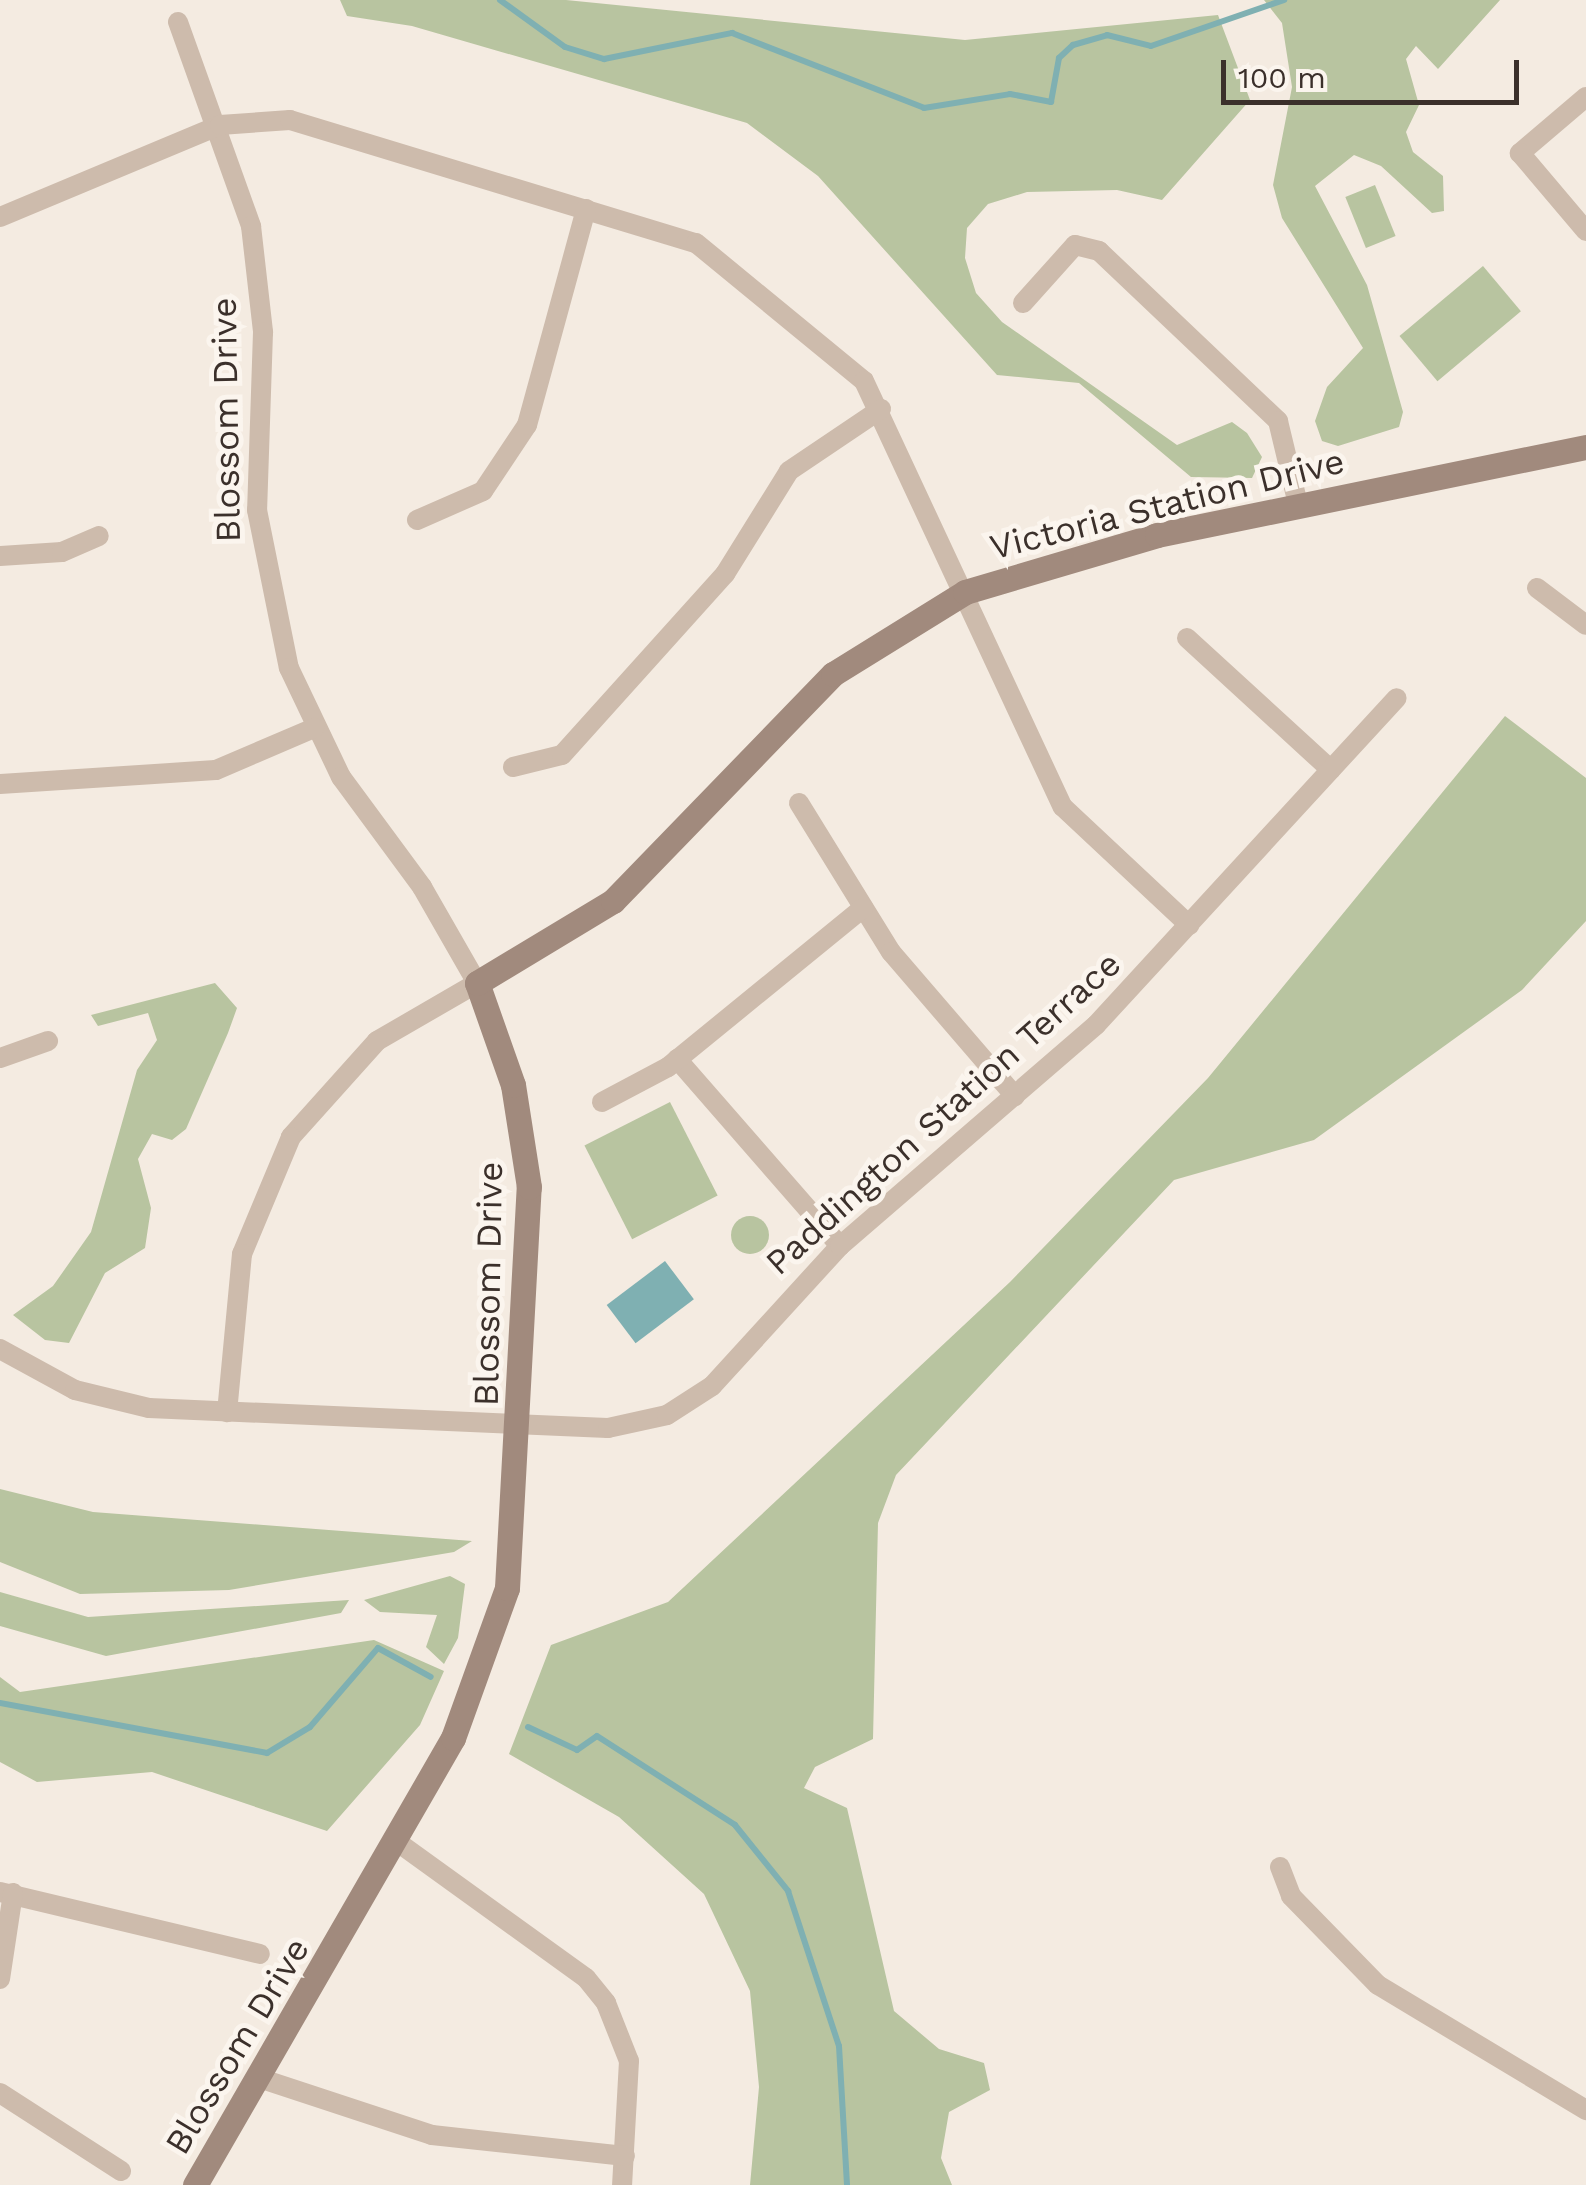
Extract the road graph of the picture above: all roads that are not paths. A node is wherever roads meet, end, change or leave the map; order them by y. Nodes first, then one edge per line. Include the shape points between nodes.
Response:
1 (178, 22) dead end
2 (1586, 97) edge
3 (220, 125) junction
4 (586, 209) junction
5 (0, 217) edge
6 (1586, 232) edge
7 (1023, 303) dead end
8 (881, 409) junction
9 (1586, 447) edge
10 (1298, 504) junction
11 (417, 520) dead end
12 (99, 536) dead end
13 (0, 556) edge
14 (1537, 588) dead end
15 (964, 592) junction
16 (1586, 626) edge
17 (1187, 638) dead end
18 (1398, 698) dead end
19 (314, 728) junction
20 (513, 768) dead end
21 (1331, 770) junction
22 (0, 784) edge
23 (799, 803) dead end
24 (863, 908) junction
25 (1189, 925) junction
26 (478, 983) junction
27 (48, 1041) dead end
28 (0, 1058) edge
29 (677, 1059) junction
30 (1015, 1096) junction
31 (602, 1102) dead end
32 (840, 1246) junction
33 (0, 1349) edge
34 (228, 1412) junction
35 (522, 1426) junction
36 (396, 1841) junction
37 (1280, 1867) dead end
38 (6, 1893) edge
39 (260, 1954) dead end
40 (0, 1978) edge
41 (262, 2079) junction
42 (0, 2092) edge
43 (1586, 2110) edge
44 (625, 2156) junction
45 (121, 2170) dead end
46 (196, 2185) edge
47 (622, 2185) edge

1 - 3 street, Blossom Drive
2 - 6 street via 1520,153
3 - 4 street via 318,125 471,181
3 - 5 street
3 - 19 street, Blossom Drive via 259,278 262,561
4 - 8 street via 660,228 726,261 843,358
4 - 11 street via 527,425 484,491
7 - 10 street via 1075,246 1099,251 1278,422
8 - 15 street
8 - 20 street via 790,471 725,574 562,755
9 - 10 street, Victoria Station Drive
10 - 15 street, Victoria Station Drive via 1061,558
12 - 13 street via 62,552
14 - 16 street
15 - 25 street via 1063,807
15 - 26 street, Victoria Station Drive via 834,674 613,901
17 - 21 street
18 - 21 street, Paddington Station Terrace
19 - 22 street via 216,770
19 - 26 street, Blossom Drive
21 - 25 street, Paddington Station Terrace
23 - 24 street
24 - 29 street
24 - 30 street
25 - 30 street, Paddington Station Terrace
26 - 34 street, Victoria Station Drive via 377,1041 291,1137 242,1254
26 - 35 street, Blossom Drive via 513,1085 529,1187
27 - 28 street
29 - 31 street
29 - 32 street
30 - 32 street, Paddington Station Terrace
32 - 35 street, Paddington Station Terrace via 712,1386 679,1409 642,1424
33 - 34 street, Paddington Station Terrace via 112,1401
34 - 35 street, Paddington Station Terrace
35 - 36 street, Blossom Drive via 515,1539 494,1640
36 - 41 street, Blossom Drive
36 - 44 street via 586,1978 606,2004 629,2062
37 - 43 street via 1291,1896 1378,1985
38 - 39 street
38 - 40 street
41 - 44 street via 400,2129
41 - 46 street, Blossom Drive
42 - 45 street
44 - 47 street

